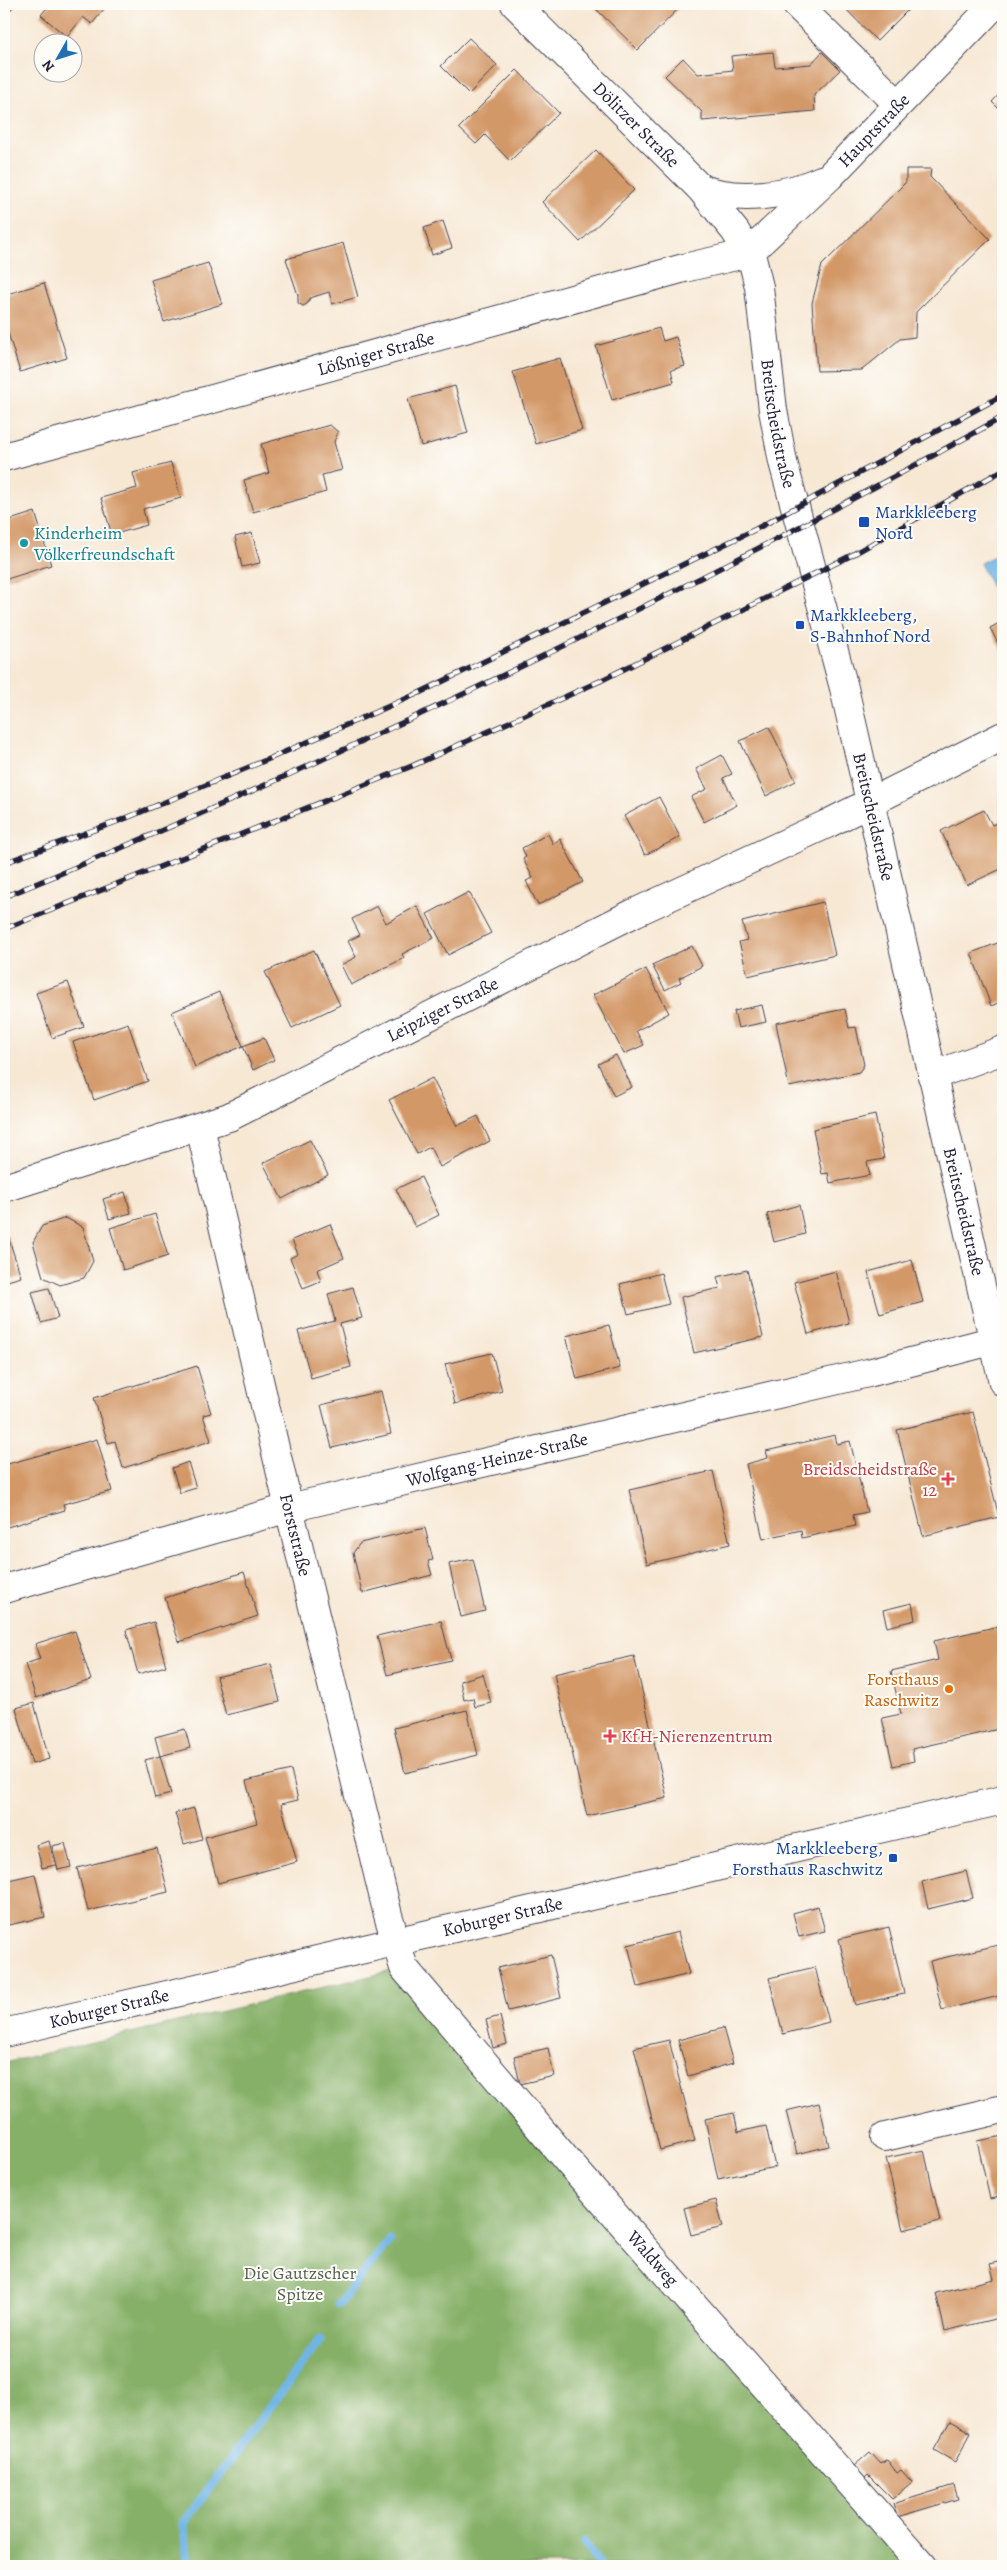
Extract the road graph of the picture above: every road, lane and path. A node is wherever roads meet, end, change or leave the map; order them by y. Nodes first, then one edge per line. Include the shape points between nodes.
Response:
1 (515, 4) edge
2 (796, 4) edge
3 (995, 4) edge
4 (898, 104) junction
5 (829, 176) junction
6 (700, 188) junction
7 (750, 253) junction
8 (4, 457) edge
9 (1003, 736) edge
10 (871, 803) junction
11 (1003, 1050) edge
12 (932, 1076) junction
13 (200, 1127) junction
14 (4, 1188) edge
15 (998, 1340) edge
16 (1003, 1382) edge
17 (289, 1508) junction
18 (4, 1589) edge
19 (1003, 1800) edge
20 (396, 1942) junction
21 (4, 2033) edge
22 (1003, 2109) edge
23 (885, 2137) dead end
24 (923, 2566) edge

1 - 6 street, Dölitzer Straße
2 - 4 street
3 - 4 street, Hauptstraße
4 - 5 street, Hauptstraße
5 - 6 street via 799,188 770,193 720,194
5 - 7 street, Hauptstraße
6 - 7 street, Dölitzer Straße
7 - 8 street, Lößniger Straße via 674,271
7 - 10 street, Breitscheidstraße via 759,287 773,410 783,462 844,688
9 - 10 street, Leipziger Straße
10 - 12 street, Breitscheidstraße
10 - 13 street, Leipziger Straße via 634,913 229,1117
11 - 12 street
12 - 15 street, Breitscheidstraße
13 - 14 street, Leipziger Straße
13 - 17 street, Forststraße
15 - 16 street, Breitscheidstraße
15 - 17 street, Wolfgang-Heinze-Straße
17 - 18 street, Wolfgang-Heinze-Straße
17 - 20 street, Forststraße
19 - 20 street, Koburger Straße
20 - 21 street, Koburger Straße
20 - 24 street, Waldweg via 404,1968 576,2171
22 - 23 street

